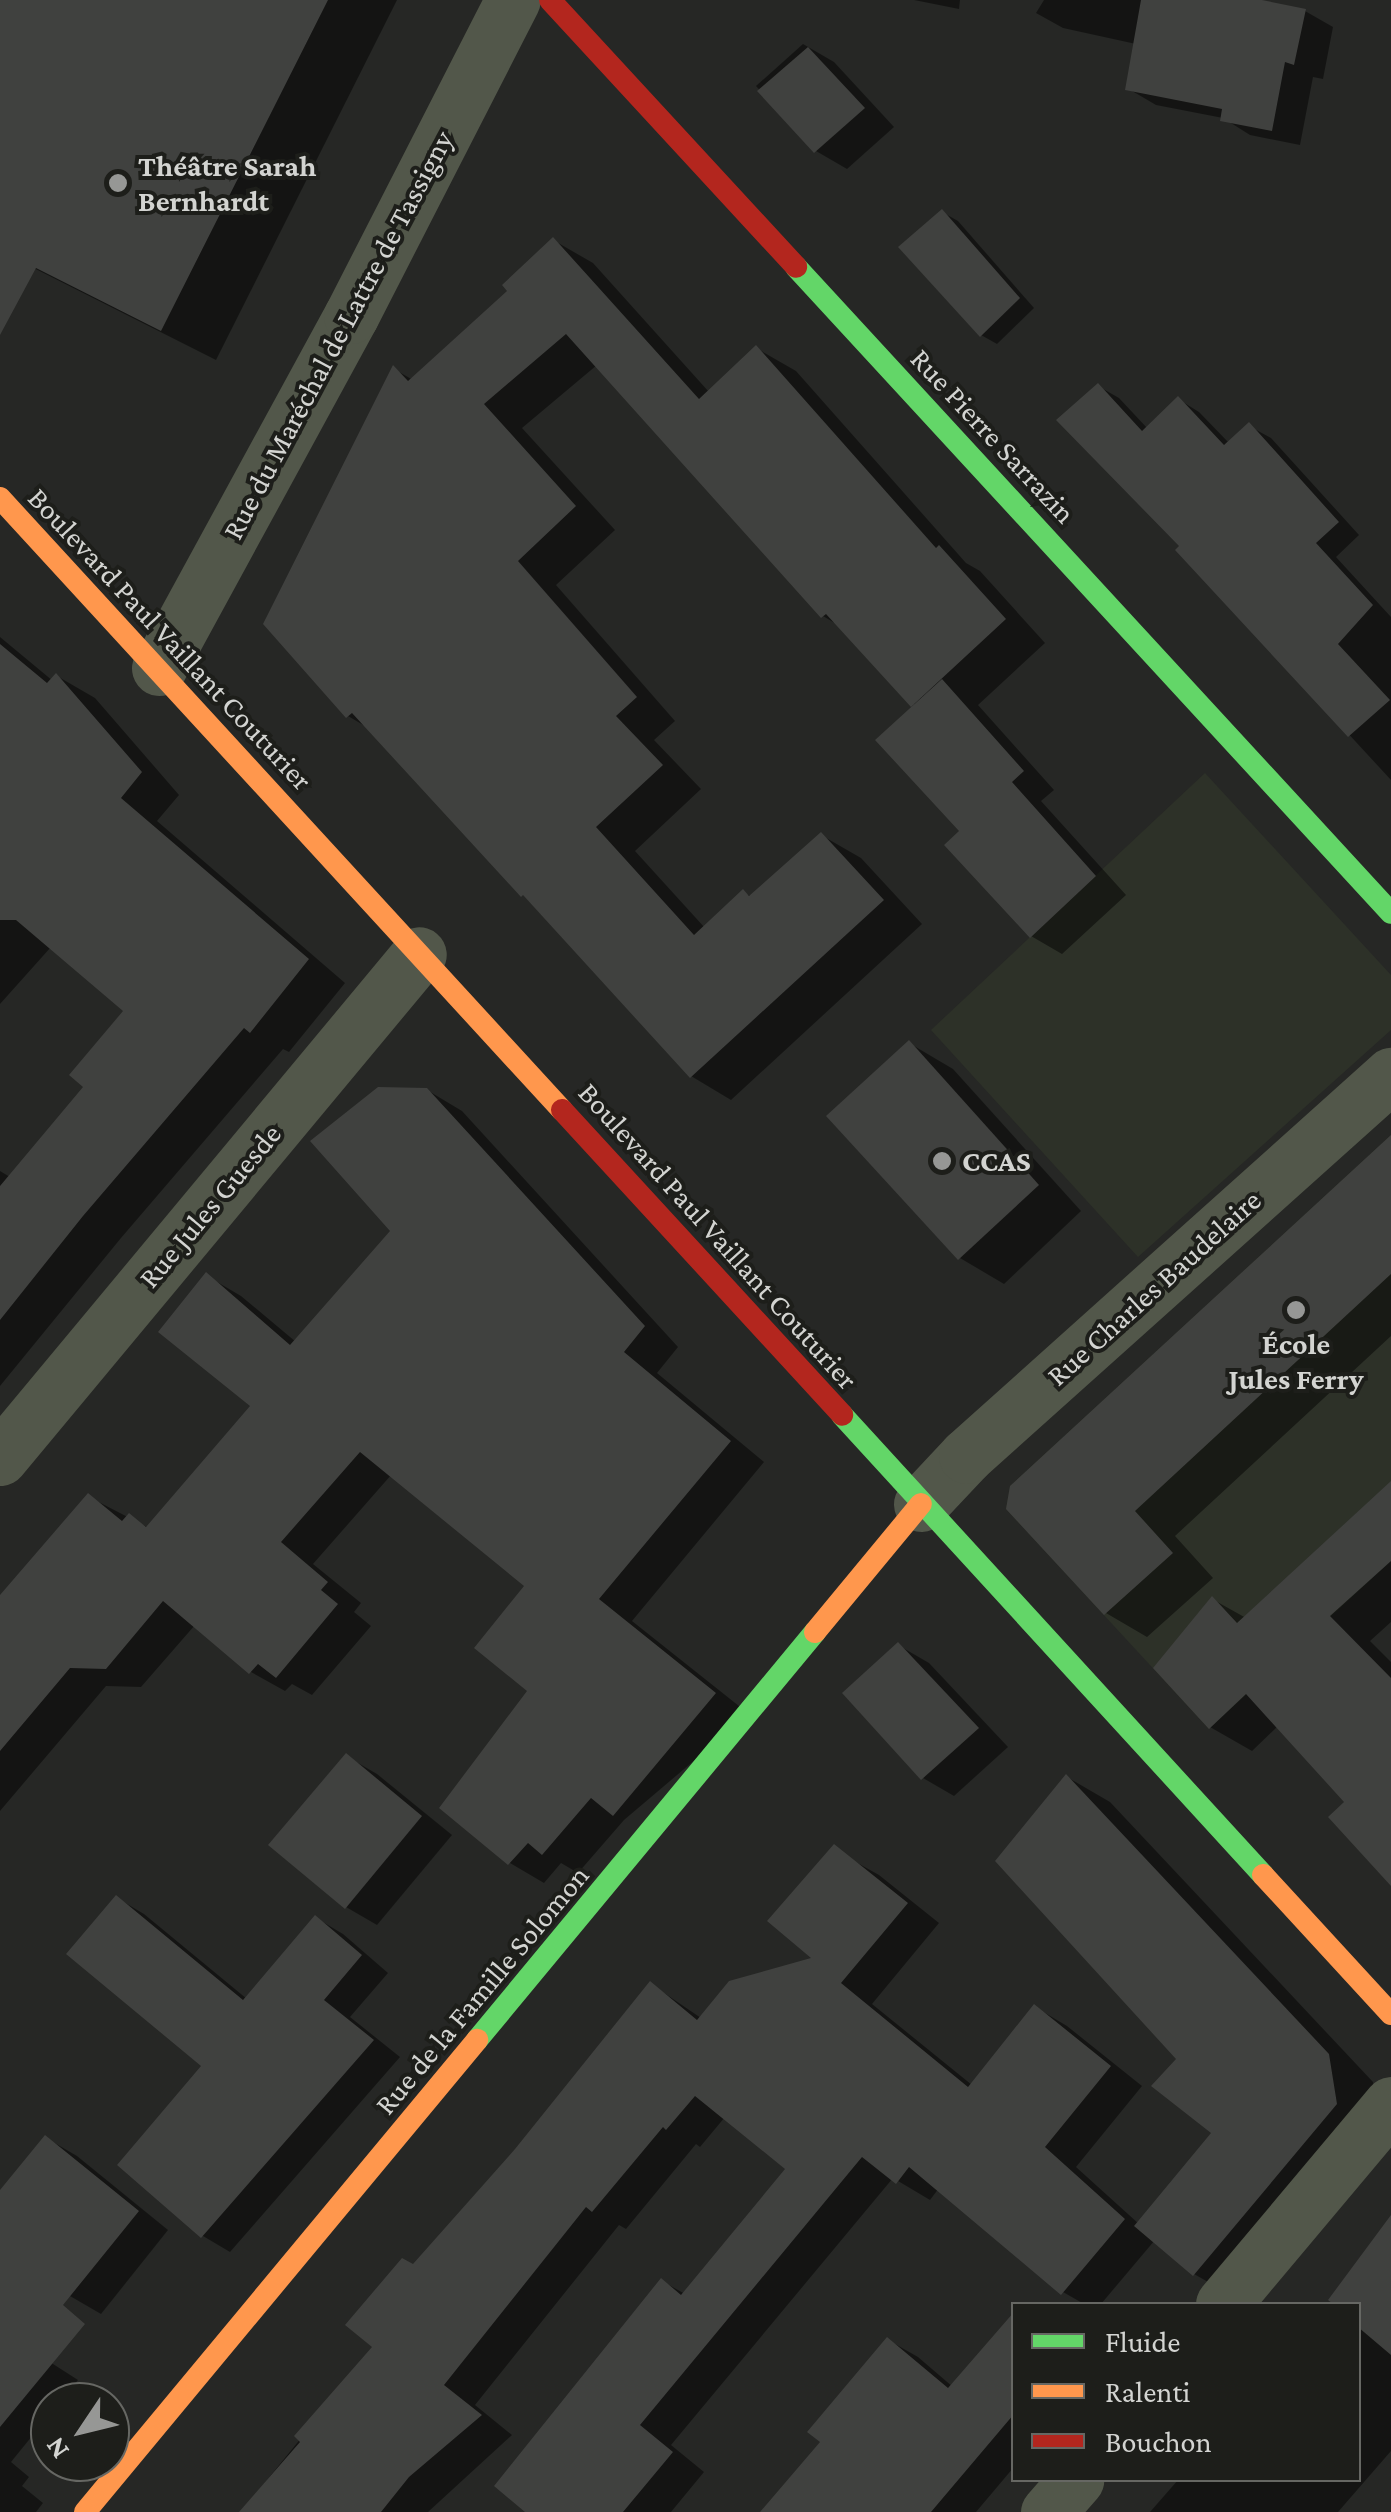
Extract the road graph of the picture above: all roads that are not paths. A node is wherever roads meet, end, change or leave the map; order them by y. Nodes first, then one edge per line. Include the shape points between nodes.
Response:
1 (513, 0) edge
2 (550, 0) edge
3 (0, 498) edge
4 (159, 668) junction
5 (1391, 913) edge
6 (419, 954) junction
7 (1391, 1075) edge
8 (0, 1458) edge
9 (921, 1504) junction
10 (1391, 2014) edge
11 (1391, 2104) edge
12 (1225, 2302) edge
13 (1074, 2482) edge
14 (85, 2512) edge
15 (1048, 2512) edge

1 - 4 street, Rue du Maréchal de Lattre de Tassigny
2 - 5 street, Rue Pierre Sarrazin
3 - 4 street, Boulevard Paul Vaillant Couturier
4 - 6 street, Boulevard Paul Vaillant Couturier
6 - 8 street, Rue Jules Guesde
6 - 9 street, Boulevard Paul Vaillant Couturier
7 - 9 street, Rue Charles Baudelaire via 966,1456
9 - 10 street, Boulevard Paul Vaillant Couturier
9 - 14 street, Rue de la Famille Solomon
11 - 12 street
13 - 15 street

